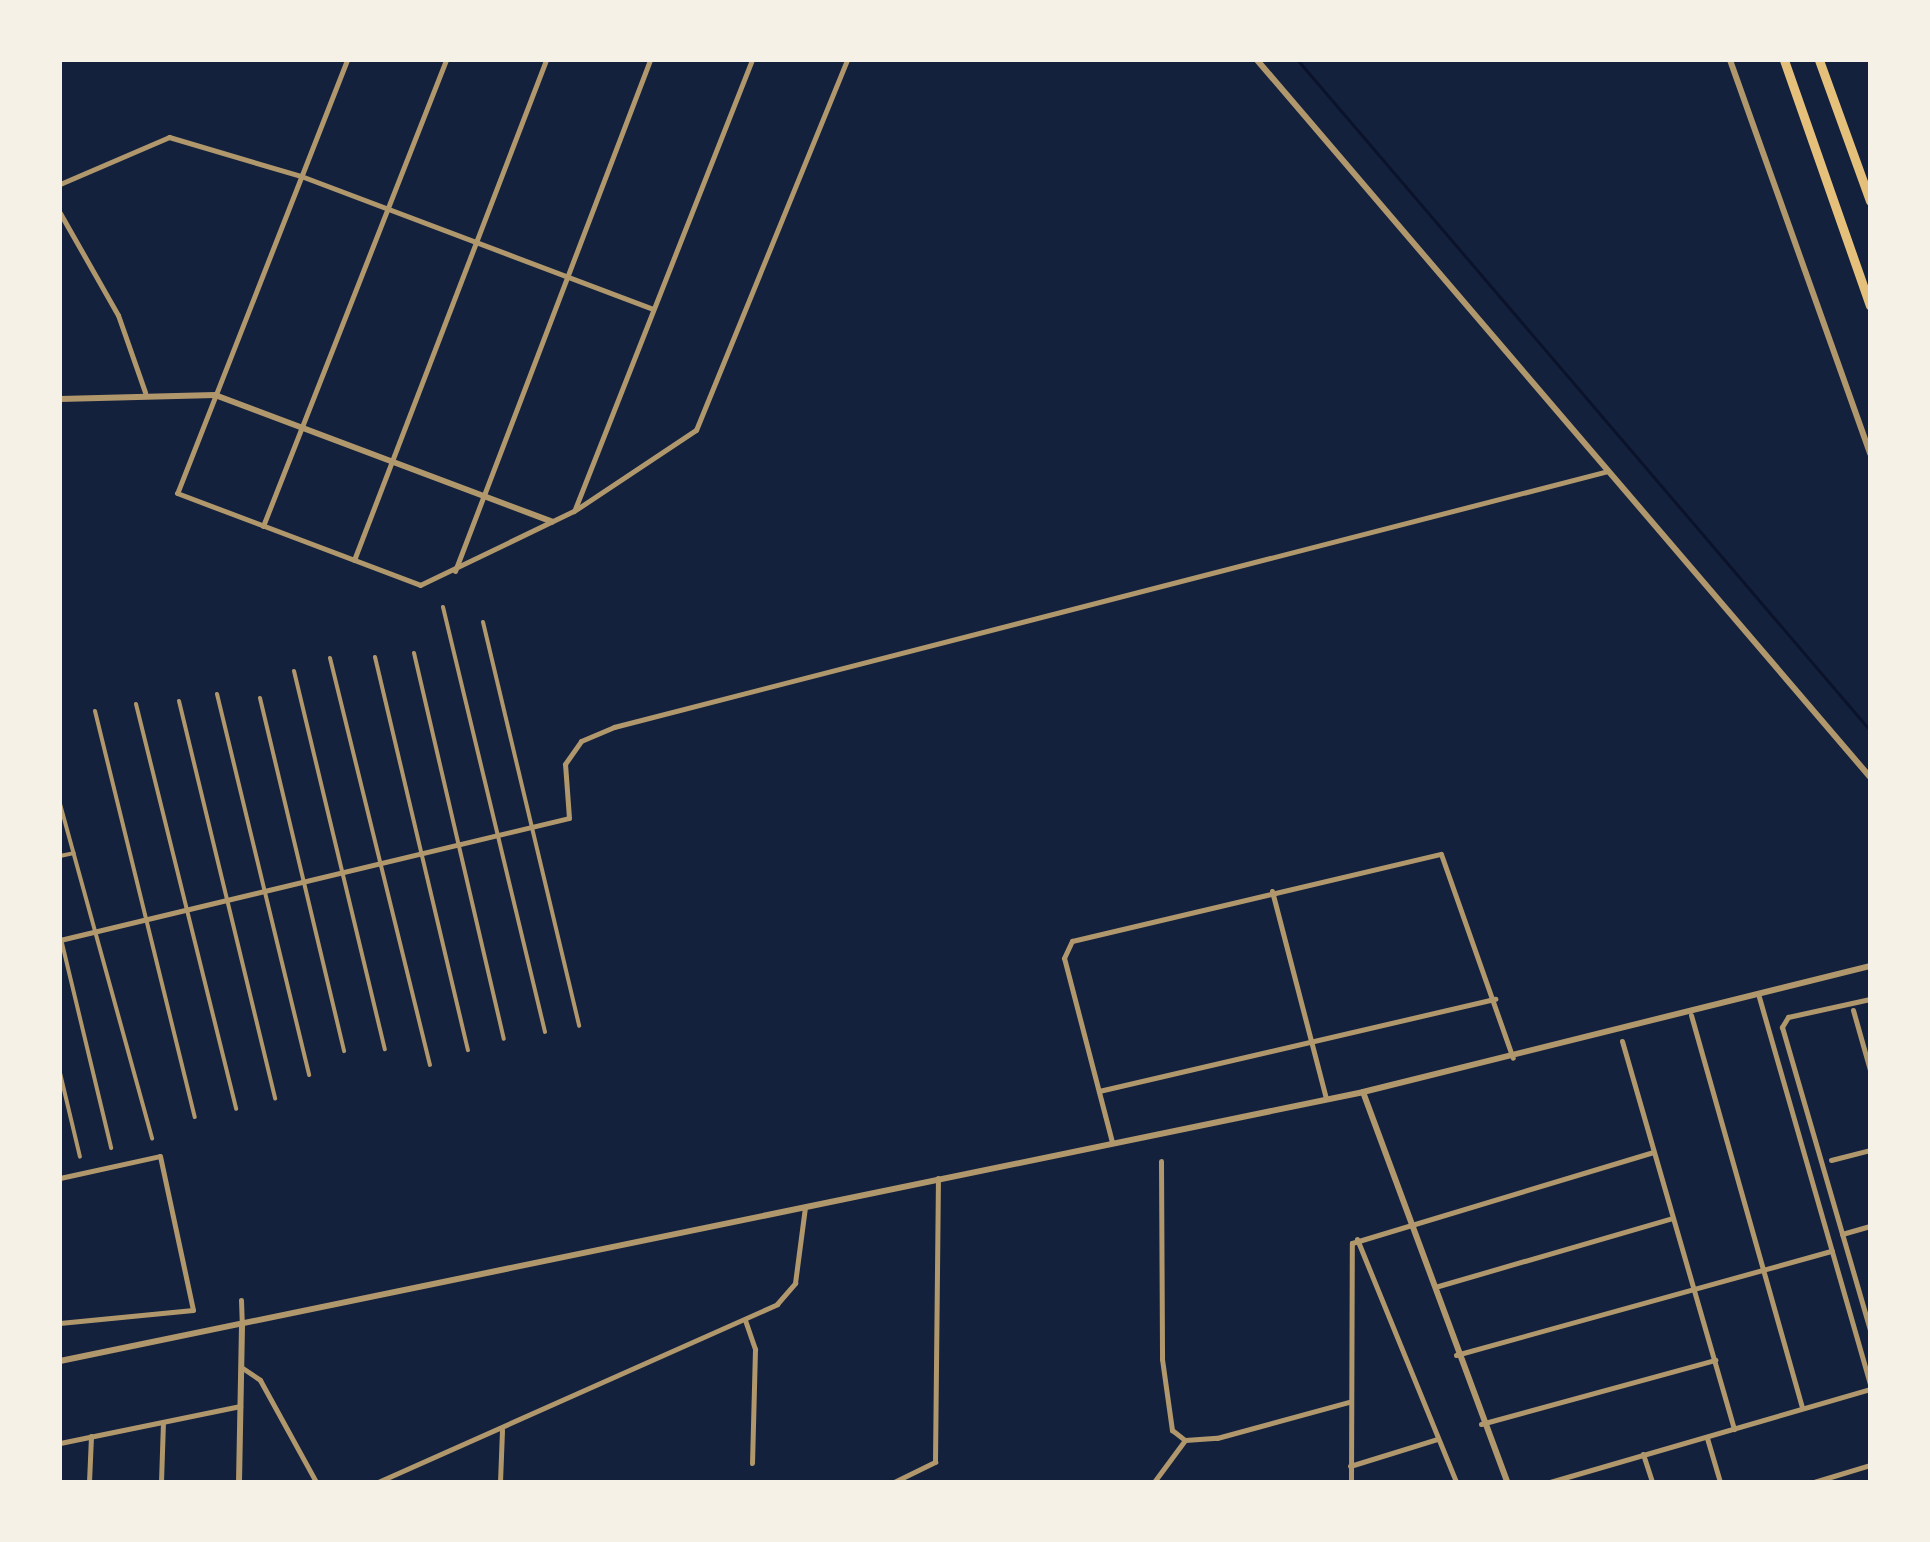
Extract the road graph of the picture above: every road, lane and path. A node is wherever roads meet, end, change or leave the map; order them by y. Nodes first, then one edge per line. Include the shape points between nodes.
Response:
1 (347, 60) edge
2 (446, 60) edge
3 (546, 60) edge
4 (650, 60) edge
5 (752, 60) edge
6 (848, 60) edge
7 (1257, 60) edge
8 (1730, 60) edge
9 (1784, 60) edge
10 (1819, 60) edge
11 (301, 176) junction
12 (60, 184) edge
13 (1870, 201) edge
14 (388, 208) junction
15 (60, 213) edge
16 (476, 242) junction
17 (568, 277) junction
18 (1870, 305) edge
19 (653, 309) junction
20 (145, 392) junction
21 (216, 394) junction
22 (60, 399) edge
23 (302, 428) junction
24 (1870, 454) edge
25 (391, 463) junction
26 (1608, 471) junction
27 (486, 493) junction
28 (574, 511) junction
29 (552, 522) junction
30 (264, 526) junction
31 (354, 560) junction
32 (455, 571) junction
33 (442, 607) dead end
34 (483, 622) dead end
35 (414, 652) dead end
36 (374, 657) dead end
37 (330, 658) dead end
38 (294, 671) dead end
39 (217, 694) dead end
40 (260, 698) dead end
41 (179, 701) dead end
42 (136, 704) dead end
43 (95, 711) dead end
44 (1870, 777) edge
45 (60, 804) edge
46 (62, 815) edge
47 (532, 827) junction
48 (496, 836) junction
49 (458, 844) junction
50 (74, 853) junction
51 (420, 854) junction
52 (60, 856) edge
53 (382, 862) junction
54 (342, 872) junction
55 (303, 882) junction
56 (265, 891) junction
57 (1272, 891) junction
58 (224, 900) junction
59 (185, 910) junction
60 (147, 919) junction
61 (100, 930) junction
62 (61, 939) edge
63 (1870, 966) edge
64 (1759, 997) junction
65 (1870, 998) edge
66 (1494, 999) junction
67 (1854, 1010) dead end
68 (1690, 1015) junction
69 (579, 1026) dead end
70 (545, 1032) dead end
71 (1784, 1037) junction
72 (504, 1039) dead end
73 (1622, 1041) dead end
74 (1771, 1041) junction
75 (1312, 1044) junction
76 (385, 1049) dead end
77 (468, 1050) dead end
78 (344, 1051) dead end
79 (1514, 1058) junction
80 (430, 1065) dead end
81 (1870, 1070) edge
82 (60, 1073) edge
83 (310, 1075) dead end
84 (1099, 1091) junction
85 (1363, 1092) junction
86 (276, 1100) dead end
87 (1326, 1100) junction
88 (236, 1109) dead end
89 (195, 1117) dead end
90 (152, 1139) dead end
91 (1112, 1142) junction
92 (111, 1148) dead end
93 (1870, 1150) edge
94 (1654, 1152) junction
95 (80, 1157) dead end
96 (1831, 1160) dead end
97 (1161, 1161) dead end
98 (60, 1178) edge
99 (938, 1178) junction
100 (805, 1206) junction
101 (1672, 1218) junction
102 (1408, 1219) junction
103 (1870, 1226) edge
104 (1842, 1234) junction
105 (1357, 1239) junction
106 (1832, 1251) junction
107 (1764, 1270) junction
108 (1432, 1288) junction
109 (1694, 1290) junction
110 (240, 1300) dead end
111 (744, 1320) junction
112 (60, 1324) edge
113 (242, 1324) junction
114 (1870, 1329) edge
115 (1456, 1355) junction
116 (1715, 1360) junction
117 (60, 1361) edge
118 (241, 1367) junction
119 (1870, 1386) edge
120 (1350, 1402) junction
121 (240, 1406) junction
122 (1802, 1408) junction
123 (162, 1422) junction
124 (1481, 1424) junction
125 (502, 1429) junction
126 (1734, 1429) junction
127 (91, 1436) junction
128 (1707, 1438) junction
129 (1438, 1439) junction
130 (1185, 1440) junction
131 (60, 1443) edge
132 (1644, 1454) junction
133 (752, 1463) dead end
134 (1870, 1465) edge
135 (1350, 1466) junction
136 (1826, 1480) edge
137 (89, 1482) edge
138 (161, 1482) edge
139 (238, 1482) edge
140 (316, 1482) edge
141 (378, 1482) edge
142 (500, 1482) edge
143 (894, 1482) edge
144 (1154, 1482) edge
145 (1350, 1482) edge
146 (1456, 1482) edge
147 (1506, 1482) edge
148 (1550, 1482) edge
149 (1652, 1482) edge
150 (1720, 1482) edge
151 (1814, 1482) edge

1 - 11 street
2 - 14 street
3 - 16 street
4 - 17 street
5 - 19 street
6 - 28 street via 696,430
7 - 26 street
8 - 24 street
9 - 18 highway
10 - 13 highway
11 - 12 street via 169,138
11 - 14 street
11 - 21 street
14 - 16 street
14 - 23 street
15 - 20 street via 118,316
16 - 17 street
16 - 25 street
17 - 19 street
17 - 27 street
19 - 28 street
20 - 21 street
20 - 22 street
21 - 23 street
21 - 30 street via 177,494
23 - 25 street
23 - 30 street
25 - 27 street
25 - 31 street
26 - 44 street
26 - 47 street via 614,727 581,741 565,764 568,818
27 - 29 street
27 - 32 street
28 - 29 street
29 - 32 street
30 - 31 street
31 - 32 street via 420,585
33 - 48 street
34 - 47 street
35 - 49 street
36 - 51 street
37 - 53 street
38 - 54 street
39 - 56 street
40 - 55 street
41 - 58 street
42 - 59 street
43 - 60 street
45 - 46 street
46 - 50 street
47 - 48 street
47 - 69 street
48 - 49 street
48 - 70 street
49 - 51 street
49 - 72 street
50 - 52 street
50 - 61 street
51 - 53 street
51 - 77 street
53 - 54 street
53 - 80 street
54 - 55 street
54 - 76 street
55 - 56 street
55 - 78 street
56 - 58 street
56 - 83 street
57 - 66 street via 1446,856
57 - 75 street
57 - 84 street via 1072,940 1064,958
58 - 59 street
58 - 86 street
59 - 60 street
59 - 88 street
60 - 61 street
60 - 89 street
61 - 62 street
61 - 90 street
62 - 92 street
63 - 64 street
64 - 68 street
64 - 74 street
65 - 71 street via 1788,1017
66 - 75 street
66 - 79 street
67 - 81 street
68 - 79 street
68 - 107 street
71 - 74 street
71 - 104 street
73 - 94 street
74 - 106 street
75 - 84 street
75 - 87 street
79 - 85 street
82 - 95 street
84 - 91 street
85 - 87 street
85 - 102 street
87 - 91 street
91 - 99 street
93 - 96 street
94 - 101 street
94 - 102 street
97 - 130 street via 1164,1404
98 - 112 street via 160,1156 193,1310
99 - 100 street
99 - 143 street via 935,1462
100 - 111 street via 794,1283
100 - 113 street
101 - 108 street
101 - 109 street
102 - 105 street
102 - 108 street
103 - 104 street
104 - 114 street
105 - 120 street
105 - 129 street
106 - 107 street
106 - 119 street
107 - 109 street
107 - 122 street
108 - 115 street
109 - 115 street
109 - 116 street
110 - 113 street
111 - 125 street
111 - 133 street via 755,1350
113 - 117 street
113 - 118 street
115 - 124 street
116 - 124 street
116 - 126 street
118 - 121 street
118 - 140 street via 260,1380
119 - 122 street
120 - 130 street
120 - 135 street
121 - 123 street
121 - 139 street
122 - 126 street
123 - 127 street
123 - 138 street
124 - 147 street
125 - 141 street
125 - 142 street
126 - 128 street
127 - 131 street
127 - 137 street
128 - 132 street
128 - 150 street
129 - 135 street
129 - 146 street
130 - 144 street
132 - 148 street
132 - 149 street
134 - 136 street
135 - 145 street
136 - 151 street

